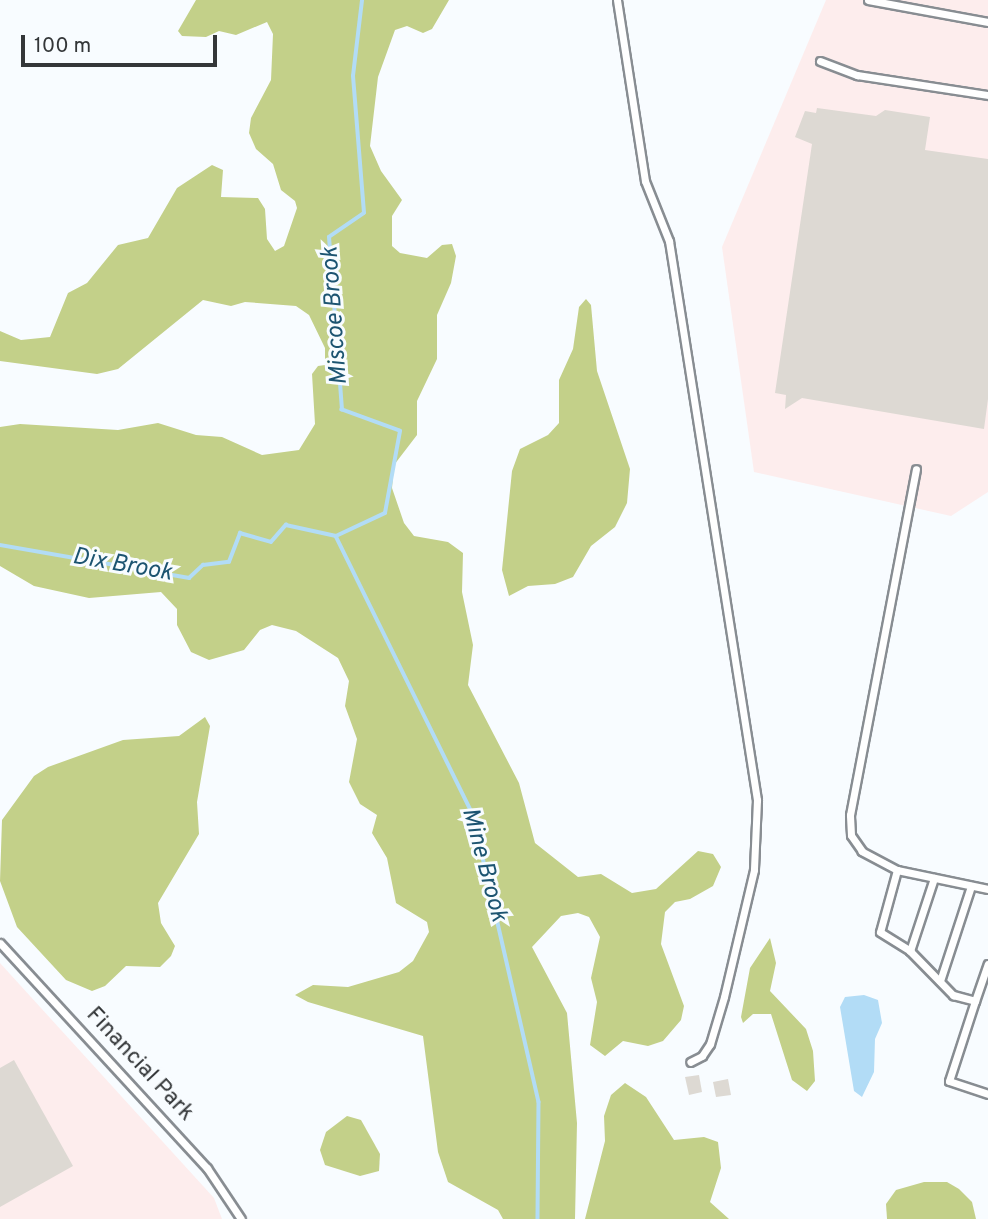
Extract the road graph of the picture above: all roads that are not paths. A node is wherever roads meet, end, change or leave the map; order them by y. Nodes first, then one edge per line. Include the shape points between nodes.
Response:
1 (617, 0) edge
2 (868, 0) edge
3 (988, 22) edge
4 (820, 61) dead end
5 (988, 95) edge
6 (916, 469) dead end
7 (897, 870) junction
8 (934, 878) junction
9 (971, 886) junction
10 (988, 889) edge
11 (0, 943) edge
12 (910, 951) junction
13 (988, 964) edge
14 (940, 981) junction
15 (975, 1001) junction
16 (691, 1062) dead end
17 (988, 1094) edge
18 (241, 1219) edge

1 - 16 lane via 645,181 669,241 757,800 754,870 724,997 710,1044
2 - 3 lane
4 - 5 lane via 857,75
6 - 7 lane via 850,815 851,835 862,851
7 - 8 lane
7 - 12 lane via 880,932
8 - 9 lane
8 - 12 lane
9 - 10 lane
9 - 14 lane
11 - 18 lane, Financial Park via 207,1168
12 - 14 lane
13 - 15 lane
14 - 15 lane via 953,995
15 - 17 lane via 949,1081

